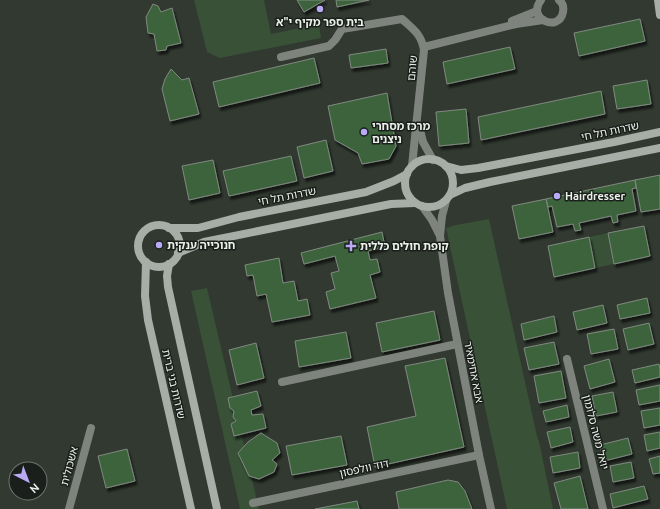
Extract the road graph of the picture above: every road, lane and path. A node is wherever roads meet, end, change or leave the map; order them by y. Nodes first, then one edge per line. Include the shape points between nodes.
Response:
1 (658, 0) edge
2 (563, 1) edge
3 (539, 3) edge
4 (660, 14) edge
5 (543, 20) junction
6 (423, 45) junction
7 (281, 57) dead end
8 (418, 115) junction
9 (660, 132) edge
10 (660, 148) edge
11 (433, 160) junction
12 (412, 166) junction
13 (446, 166) junction
14 (407, 174) junction
15 (448, 198) junction
16 (418, 205) junction
17 (169, 228) junction
18 (440, 239) junction
19 (178, 253) junction
20 (146, 262) junction
21 (169, 264) junction
22 (457, 344) junction
23 (567, 359) dead end
24 (282, 382) dead end
25 (91, 428) dead end
26 (479, 455) junction
27 (253, 503) dead end
28 (69, 509) edge
29 (191, 509) edge
30 (217, 509) edge
31 (491, 509) edge
32 (603, 509) edge

1 - 4 main road
2 - 5 street via 564,9 560,19 552,22
3 - 5 street via 538,14
3 - 6 street via 517,20
5 - 6 street
6 - 7 street, שוהם via 418,33 402,19 342,29 329,46
6 - 8 street, שוהם
8 - 11 street, שוהם via 423,142
8 - 12 street, שוהם
9 - 13 main road, שדרות תל חי via 478,168 461,170
10 - 15 main road via 490,182 465,188
11 - 12 main road via 421,161
11 - 13 main road
12 - 14 main road
13 - 15 main road via 453,180
14 - 16 main road via 406,189 410,198
14 - 17 main road, שדרות תל חי via 366,192 239,217 198,228
15 - 16 main road via 440,205 429,208
15 - 18 street, אבא אחימאיר via 441,221
16 - 18 street, אבא אחימאיר via 430,216
16 - 19 main road via 390,204 204,242
17 - 19 main road via 179,241
17 - 20 main road via 158,225 142,234 138,246
18 - 22 street, אבא אחימאיר
19 - 21 main road
20 - 21 main road via 157,266
20 - 29 main road, שדרות בני ברית via 145,296 148,320
21 - 30 main road, שדרות בני ברית via 168,287
22 - 24 street
22 - 26 street, אבא אחימאיר
23 - 32 street, יואל משה סלומון
25 - 28 street, אשכולית
26 - 27 street, דוד וולפסון
26 - 31 street, אבא אחימאיר

